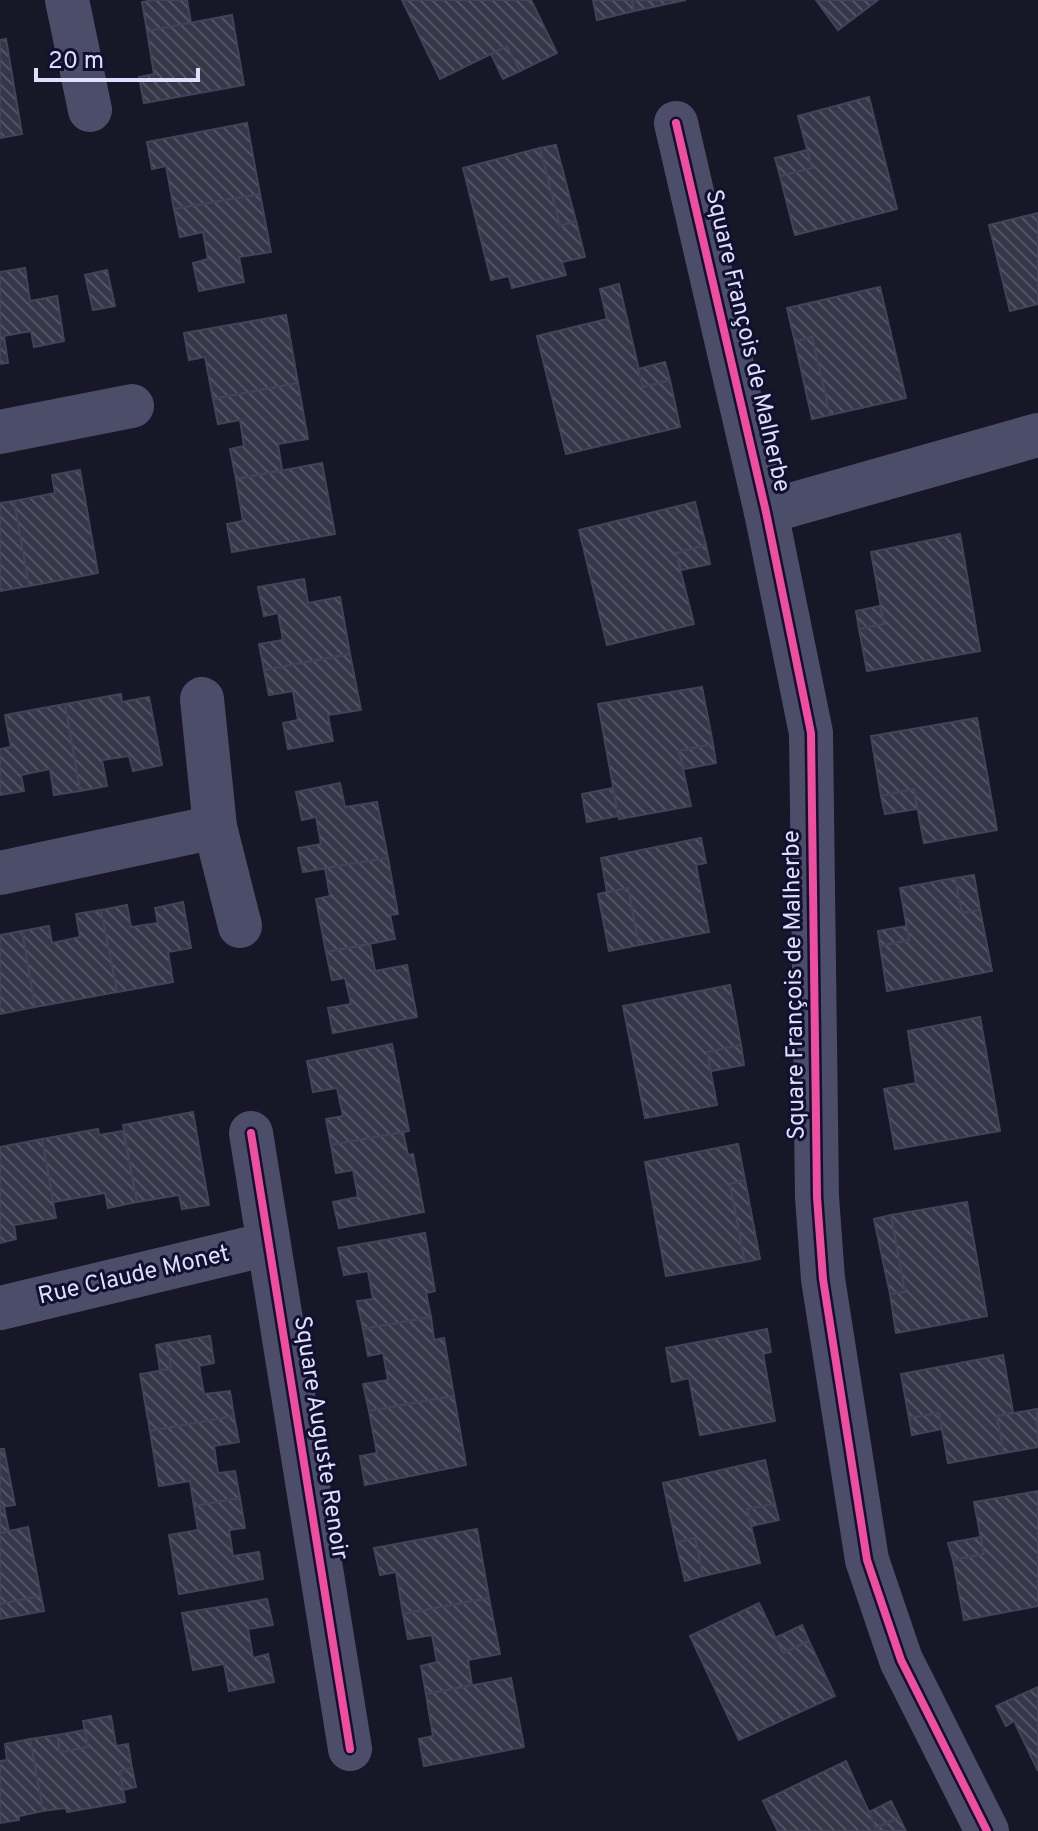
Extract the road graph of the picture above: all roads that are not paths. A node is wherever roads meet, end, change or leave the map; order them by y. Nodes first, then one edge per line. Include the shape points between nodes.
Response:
1 (67, 0) edge
2 (90, 110) dead end
3 (676, 123) dead end
4 (132, 406) dead end
5 (0, 432) edge
6 (1038, 435) edge
7 (766, 512) junction
8 (202, 699) dead end
9 (215, 827) junction
10 (0, 873) edge
11 (240, 926) dead end
12 (251, 1133) dead end
13 (268, 1244) junction
14 (0, 1308) edge
15 (350, 1749) dead end
16 (987, 1831) edge

1 - 2 street
3 - 7 street, Square François de Malherbe
4 - 5 street
6 - 7 street
7 - 16 street, Square François de Malherbe via 811,733 817,1197 822,1266 867,1560 901,1660
8 - 9 street
9 - 10 street
9 - 11 street
12 - 13 street, Square Auguste Renoir
13 - 14 street, Rue Claude Monet
13 - 15 street, Square Auguste Renoir

